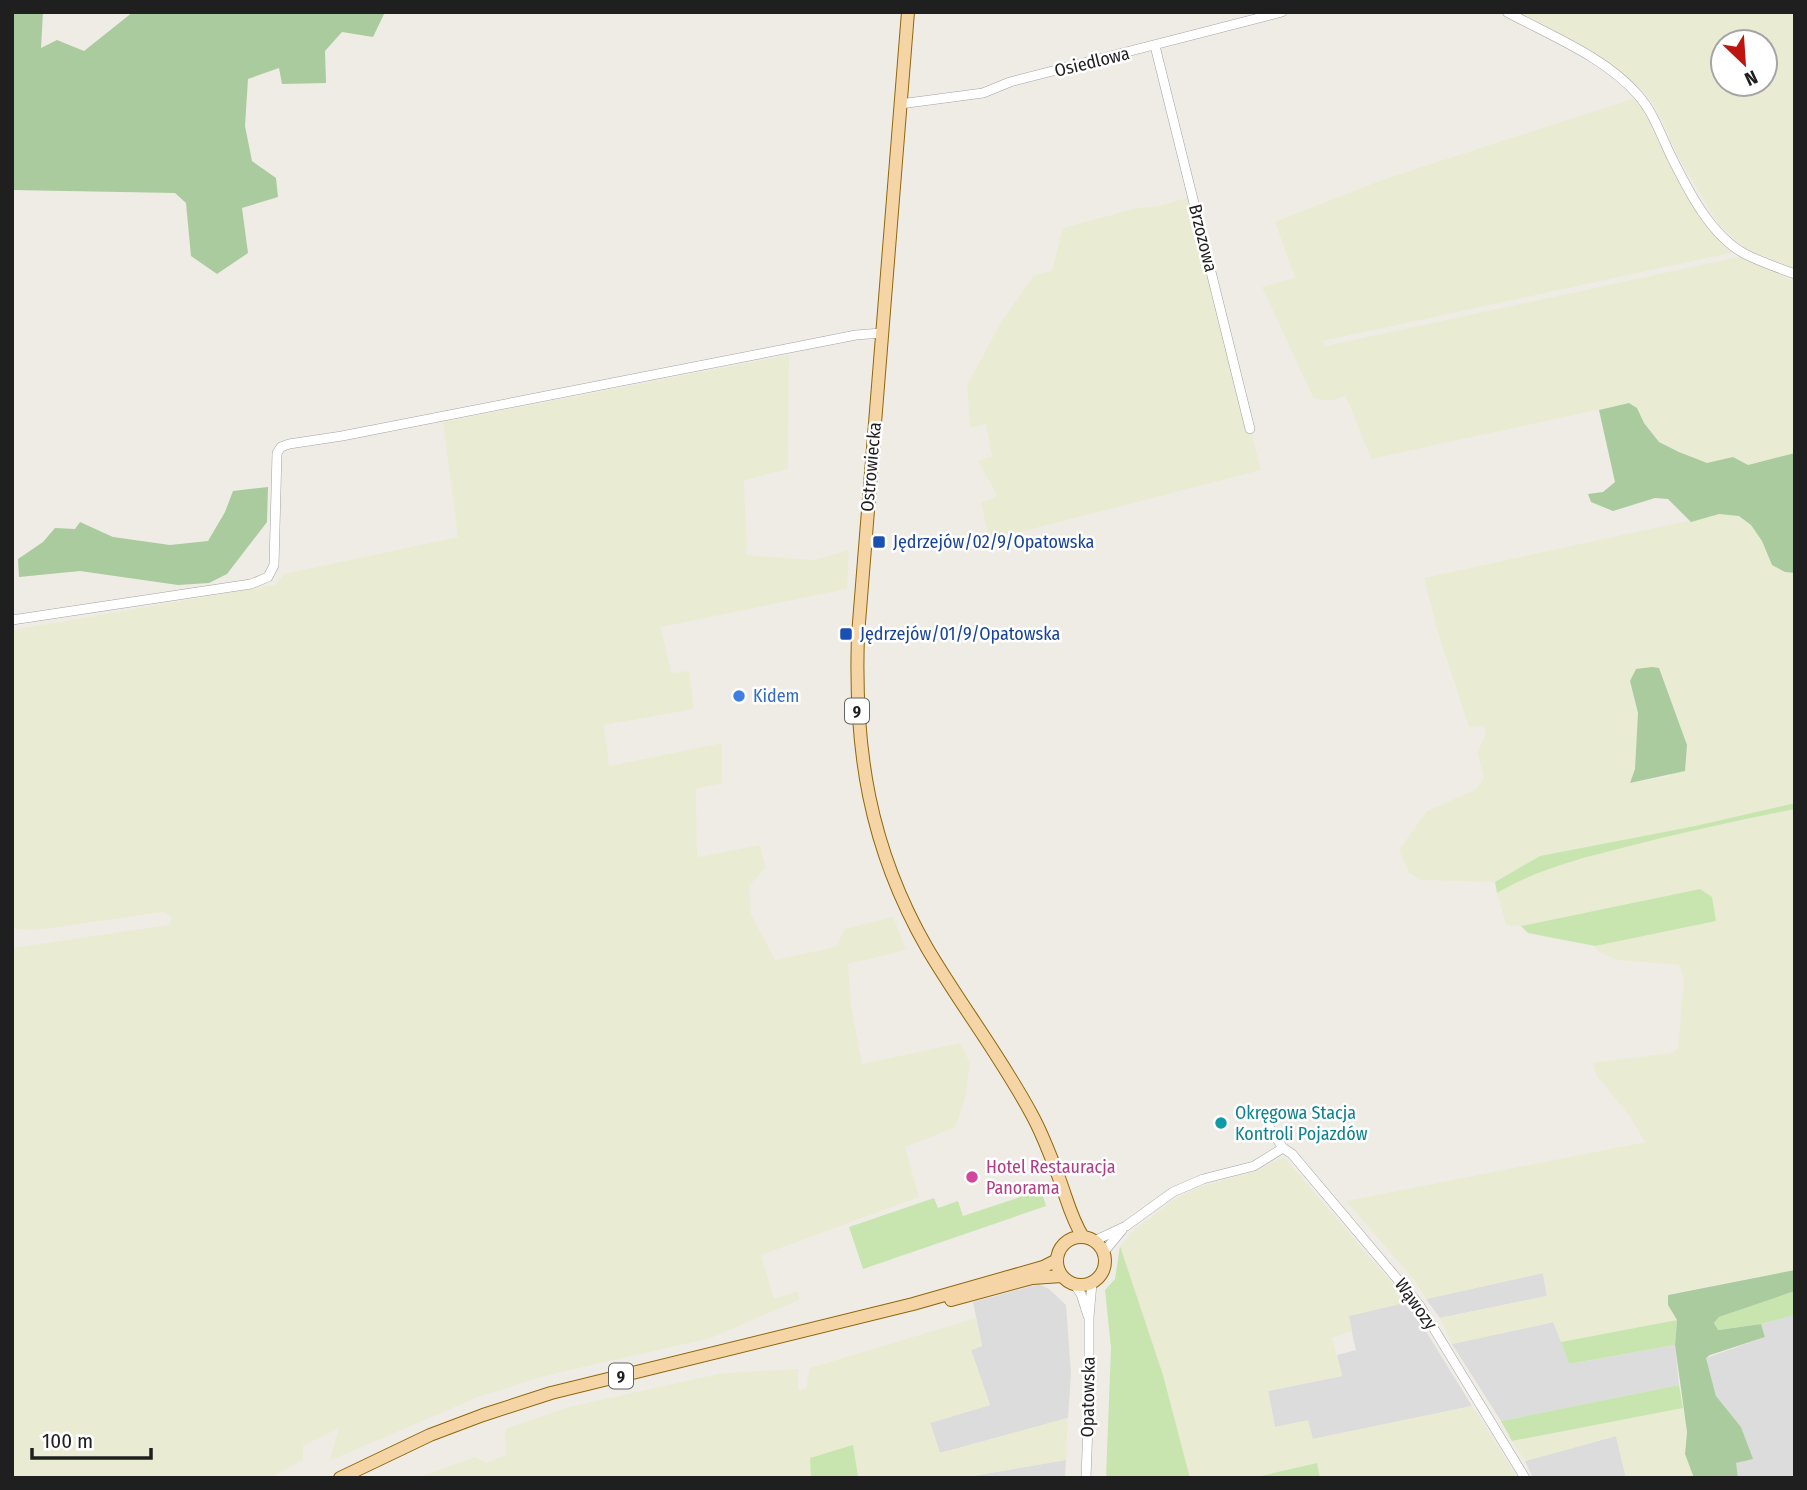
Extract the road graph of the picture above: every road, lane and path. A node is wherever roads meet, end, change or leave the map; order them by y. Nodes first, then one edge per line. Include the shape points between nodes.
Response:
1 (908, 12) edge
2 (1282, 12) edge
3 (1507, 12) edge
4 (1155, 46) junction
5 (900, 104) junction
6 (1795, 274) edge
7 (882, 333) junction
8 (1250, 429) dead end
9 (12, 620) edge
10 (1269, 1127) dead end
11 (1283, 1148) junction
12 (1068, 1209) junction
13 (1126, 1226) junction
14 (1088, 1239) junction
15 (1068, 1241) junction
16 (1103, 1253) junction
17 (1057, 1260) junction
18 (1062, 1276) junction
19 (1092, 1283) junction
20 (1075, 1285) junction
21 (913, 1304) junction
22 (1089, 1317) junction
23 (340, 1478) edge
24 (1086, 1478) edge
25 (1525, 1478) edge

1 - 5 main road, Ostrowiecka / 9
2 - 4 street, Osiedlowa
3 - 6 street via 1622,79 1647,106 1703,213 1716,229 1743,253
4 - 5 street, Osiedlowa via 983,93
4 - 8 street, Brzozowa
5 - 7 main road, Ostrowiecka / 9
7 - 9 street via 289,444 277,453 274,565 268,577 251,584
7 - 12 main road, Ostrowiecka / 9 via 858,635 857,705 872,812 902,899 1031,1114
10 - 11 street, Wąwozy
11 - 13 street via 1254,1166 1173,1192
11 - 25 street, Wąwozy via 1420,1306
12 - 14 main road, 9
12 - 15 main road, 9
13 - 14 street
13 - 16 street
14 - 15 main road
14 - 16 main road, 9
15 - 17 main road
16 - 19 main road via 1102,1273
17 - 18 main road
17 - 21 main road, 9
18 - 20 main road
18 - 21 main road, 9 via 1032,1278 937,1303
19 - 20 main road
19 - 22 street, Opatowska
20 - 22 street, Opatowska
21 - 23 main road, 9 via 551,1394 430,1435
22 - 24 street, Opatowska

